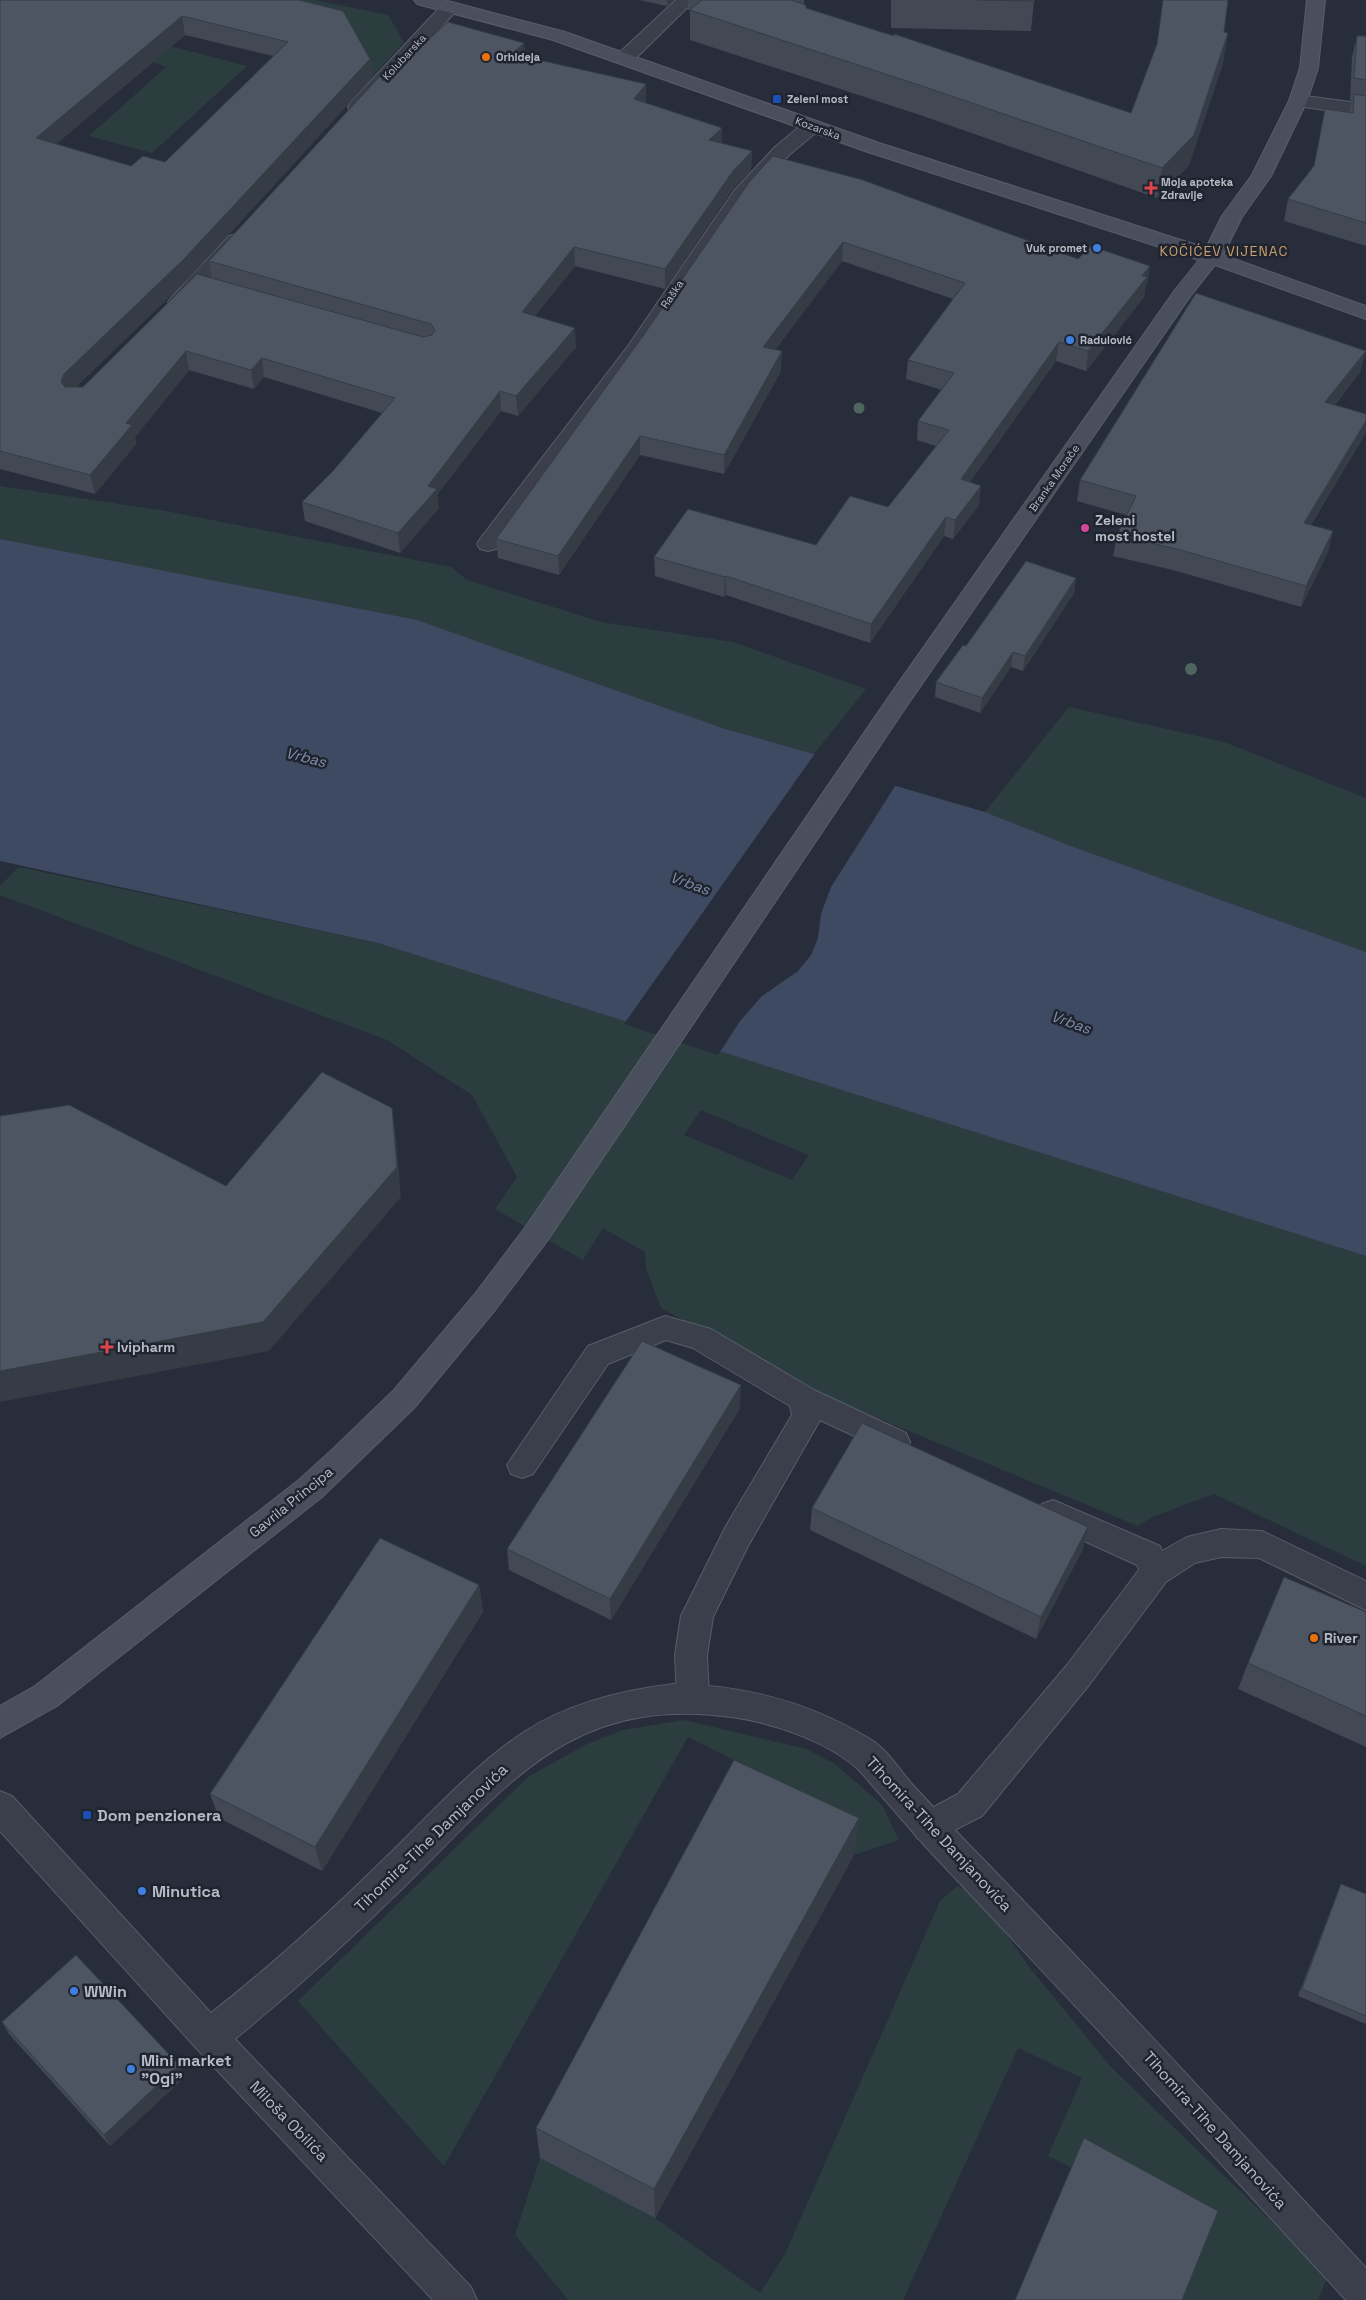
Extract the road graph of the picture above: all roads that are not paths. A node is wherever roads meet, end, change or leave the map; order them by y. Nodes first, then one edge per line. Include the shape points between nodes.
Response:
1 (423, 0) edge
2 (686, 0) edge
3 (1316, 0) edge
4 (450, 7) junction
5 (625, 58) junction
6 (1298, 100) junction
7 (1366, 110) edge
8 (344, 121) edge
9 (812, 126) junction
10 (248, 226) edge
11 (1212, 256) junction
12 (1366, 313) edge
13 (162, 318) edge
14 (488, 544) dead end
15 (537, 1233) joint
16 (804, 1399) junction
17 (918, 1452) edge
18 (522, 1465) dead end
19 (1025, 1500) edge
20 (1155, 1572) junction
21 (1366, 1596) edge
22 (693, 1697) junction
23 (0, 1723) edge
24 (0, 1807) edge
25 (929, 1827) junction
26 (209, 2037) junction
27 (1366, 2295) edge
28 (458, 2300) edge

1 - 4 main road, Kozarska
2 - 5 street
3 - 6 main road, Branka Morače via 1310,62
4 - 5 main road, Kozarska via 559,36
4 - 8 street, Kolubarska
5 - 9 main road, Kozarska
6 - 7 street
6 - 11 main road, Branka Morače via 1260,176 1232,216
9 - 11 main road, Kozarska
9 - 14 street, Raška via 782,151 740,195 635,350
10 - 13 street via 206,286
11 - 12 main road, Kozarska
11 - 15 main road, Branka Morače via 1182,294 898,701
15 - 23 main road, Gavrila Principa via 485,1302 404,1399 339,1464 46,1696
16 - 17 street
16 - 18 street via 701,1338 665,1328 598,1355
16 - 22 street via 807,1416 737,1536 696,1616 691,1656
19 - 20 street via 1149,1556
20 - 21 street via 1188,1551 1221,1543 1262,1545
20 - 25 street via 1078,1676 970,1805
22 - 25 street, Tihomira-Tihe Damjanovića via 742,1702 793,1716 863,1752
22 - 26 street, Tihomira-Tihe Damjanovića via 620,1706 558,1730 502,1766 396,1872 277,1983
24 - 26 street, Miloša Obilića
25 - 27 street, Tihomira-Tihe Damjanovića via 1110,2015
26 - 28 street, Miloša Obilića

